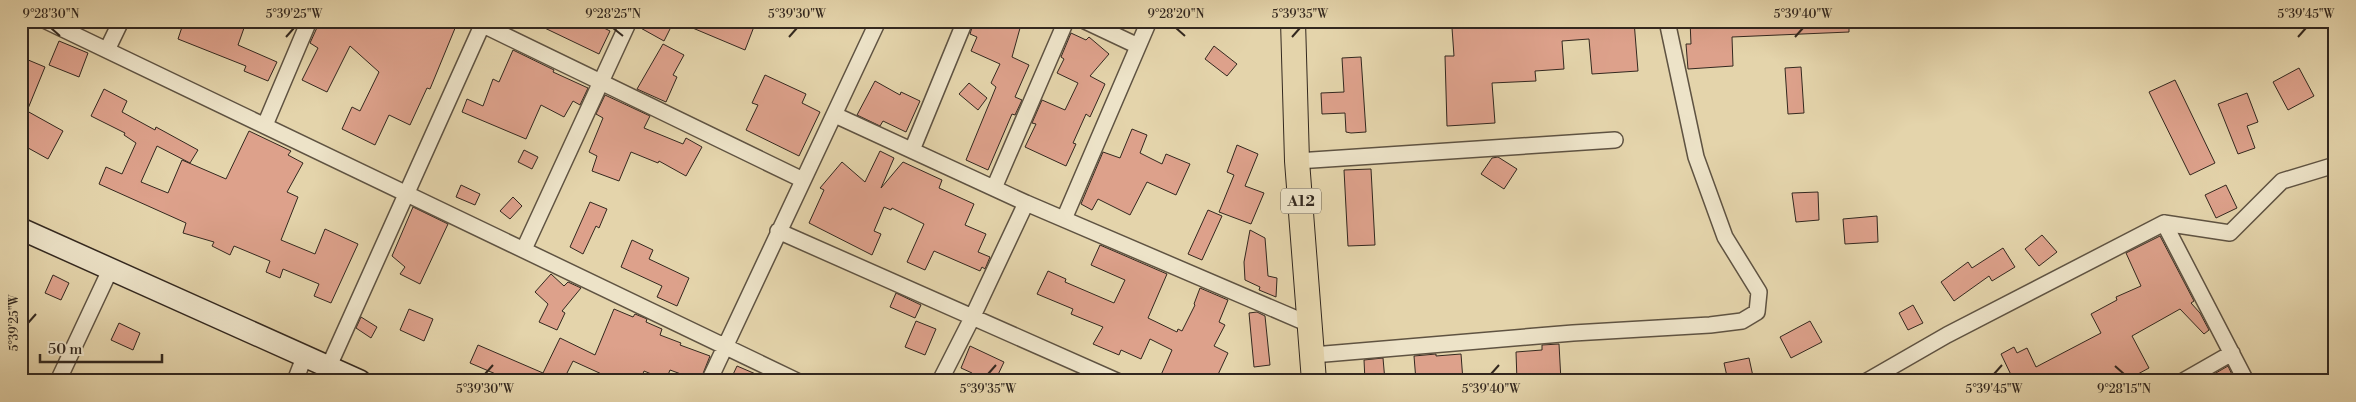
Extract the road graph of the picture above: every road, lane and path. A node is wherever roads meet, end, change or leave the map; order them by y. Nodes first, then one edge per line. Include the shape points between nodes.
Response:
1 (46, 21) edge
2 (121, 21) edge
3 (309, 21) edge
4 (629, 21) edge
5 (878, 21) edge
6 (965, 21) edge
7 (1066, 21) edge
8 (1085, 21) edge
9 (1148, 21) edge
10 (1293, 21) edge
11 (1668, 21) edge
12 (483, 23) edge
13 (1138, 46) junction
14 (107, 50) junction
15 (600, 83) junction
16 (835, 114) junction
17 (265, 125) junction
18 (1615, 140) dead end
19 (912, 150) junction
20 (1297, 161) junction
21 (2335, 165) edge
22 (803, 180) junction
23 (994, 188) junction
24 (406, 193) junction
25 (1026, 203) junction
26 (1064, 219) junction
27 (2164, 223) junction
28 (21, 229) edge
29 (778, 231) junction
30 (524, 249) junction
31 (110, 268) junction
32 (972, 318) junction
33 (1311, 325) junction
34 (725, 345) junction
35 (2232, 353) junction
36 (1313, 355) junction
37 (304, 356) junction
38 (329, 366) junction
39 (58, 381) edge
40 (295, 381) edge
41 (360, 381) edge
42 (709, 381) edge
43 (797, 381) edge
44 (940, 381) edge
45 (1117, 381) edge
46 (1314, 381) edge
47 (1867, 381) edge
48 (2183, 381) edge
49 (2246, 381) edge

1 - 14 street
2 - 14 street
3 - 17 street
4 - 15 street
5 - 16 street
6 - 19 street
7 - 23 street
8 - 13 street
9 - 13 street
10 - 20 main road, A12
11 - 36 street via 1696,157 1725,237 1759,292 1757,312 1742,322
12 - 15 street
12 - 24 street
13 - 26 street
14 - 17 street
15 - 22 street
15 - 30 street
16 - 19 street
16 - 22 street
17 - 24 street
18 - 20 street
19 - 23 street
20 - 33 main road, A12
21 - 27 street via 2282,181 2230,234
22 - 29 street
23 - 25 street
24 - 30 street
24 - 38 street
25 - 26 street
25 - 32 street
26 - 33 street
27 - 35 street
27 - 47 street via 1947,335
28 - 31 street
29 - 32 street
29 - 34 street
30 - 34 street
31 - 37 street
31 - 39 street
32 - 44 street
32 - 45 street
33 - 36 main road, A12
34 - 42 street
34 - 43 street
35 - 48 street
35 - 49 street
36 - 46 main road, A12
37 - 38 street
37 - 40 street
38 - 41 street

